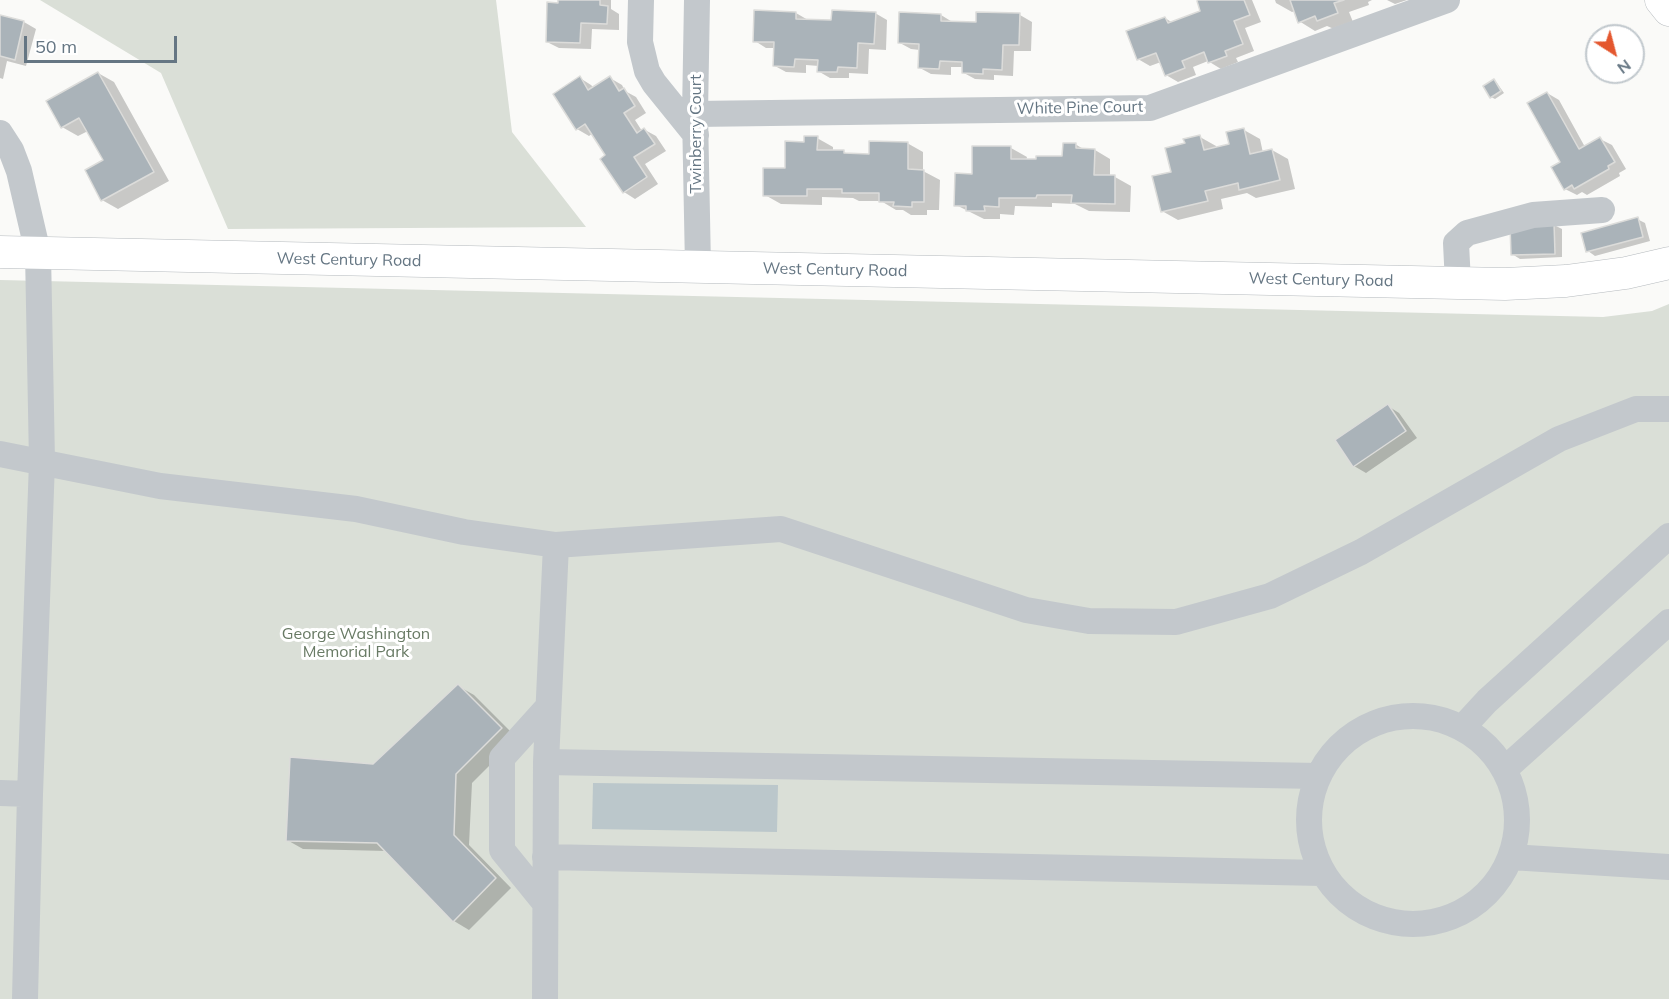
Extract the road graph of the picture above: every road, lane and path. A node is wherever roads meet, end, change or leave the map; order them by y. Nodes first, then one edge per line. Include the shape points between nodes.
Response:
1 (641, 0) edge
2 (697, 0) edge
3 (1447, 0) edge
4 (1661, 0) edge
5 (1669, 10) edge
6 (695, 124) junction
7 (0, 133) edge
8 (1602, 210) dead end
9 (0, 252) edge
10 (38, 253) junction
11 (1669, 263) edge
12 (698, 267) junction
13 (1458, 283) junction
14 (1669, 409) edge
15 (0, 454) edge
16 (42, 462) junction
17 (1669, 536) edge
18 (556, 545) junction
19 (1669, 622) edge
20 (548, 707) junction
21 (1462, 727) junction
22 (546, 762) junction
23 (1505, 769) junction
24 (1318, 776) junction
25 (0, 793) edge
26 (30, 794) junction
27 (545, 857) junction
28 (1511, 857) junction
29 (1669, 867) edge
30 (1322, 873) junction
31 (545, 903) junction
32 (25, 999) edge
33 (544, 999) edge

1 - 6 street via 640,42 648,71 654,83
2 - 6 street, Twinberry Court
3 - 6 street, White Pine Court via 1150,108
4 - 5 main road
6 - 12 street, Twinberry Court
7 - 10 street via 19,171
8 - 13 street via 1533,215 1467,233 1456,243
9 - 10 main road, West Century Road
10 - 12 main road, West Century Road
10 - 16 street
11 - 13 main road, West Century Road via 1566,281
12 - 13 main road, West Century Road
14 - 18 street via 1636,409 1559,439 1361,552 1270,596 1176,622 1089,621 1026,610 781,529
15 - 16 street
16 - 18 street via 160,486 356,509 464,532
16 - 26 street
17 - 21 street
18 - 20 street
19 - 23 street
20 - 22 street
20 - 31 street via 502,758 502,850
21 - 23 street via 1487,745
21 - 24 street via 1422,716 1380,721 1343,742
22 - 24 street
22 - 27 street
23 - 28 street via 1518,813
24 - 30 street via 1309,808 1310,842
25 - 26 street
26 - 32 street
27 - 30 street
27 - 31 street
28 - 29 street
28 - 30 street via 1491,891 1460,914 1422,925 1383,921 1348,903
31 - 33 street

